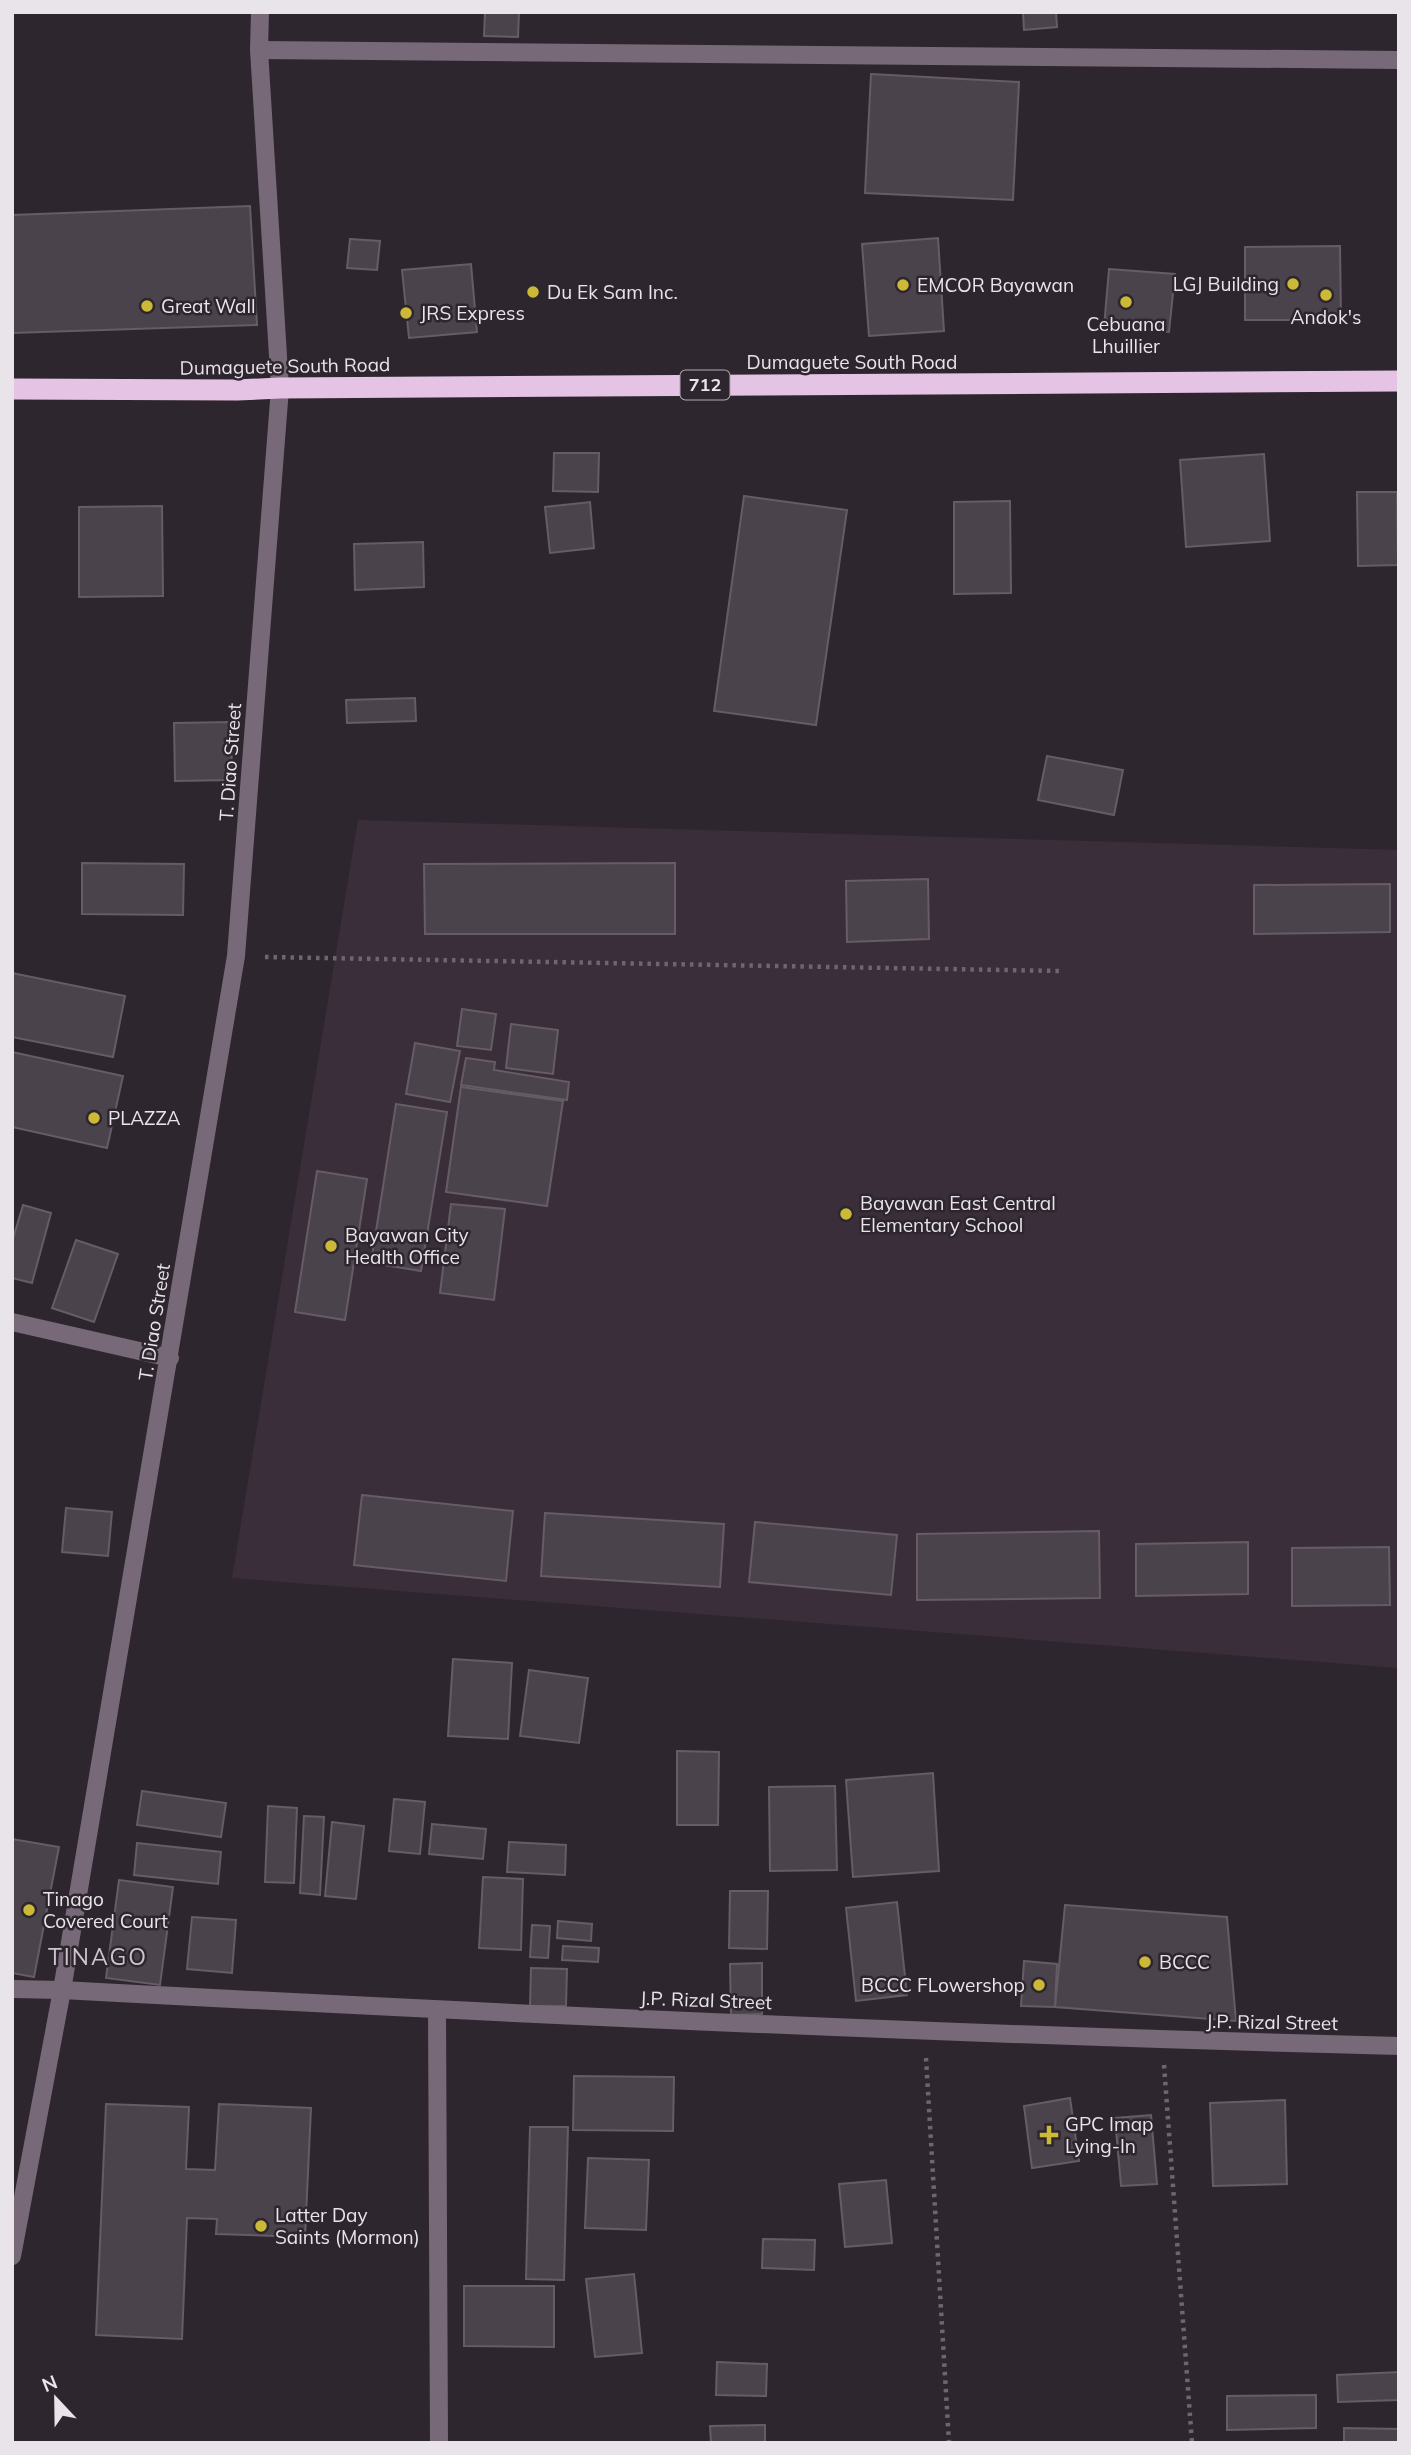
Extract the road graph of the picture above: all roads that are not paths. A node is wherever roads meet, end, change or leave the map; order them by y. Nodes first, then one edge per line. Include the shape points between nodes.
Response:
1 (260, 12) edge
2 (259, 50) junction
3 (1399, 60) edge
4 (1399, 381) edge
5 (280, 388) junction
6 (12, 389) edge
7 (12, 1322) edge
8 (170, 1358) junction
9 (12, 1989) edge
10 (62, 1990) junction
11 (437, 2010) junction
12 (1399, 2046) edge
13 (12, 2256) edge
14 (439, 2443) edge

1 - 2 street, T. Diao Street
2 - 3 street
2 - 5 street, T. Diao Street
4 - 5 highway, Dumaguete South Road / 712
5 - 6 highway, Dumaguete South Road / 712
5 - 8 street, T. Diao Street via 236,956
7 - 8 street
8 - 10 street, T. Diao Street
9 - 10 street, J.P. Rizal Street
10 - 11 street, J.P. Rizal Street
10 - 13 street, T. Diao Street
11 - 12 street, J.P. Rizal Street
11 - 14 street

